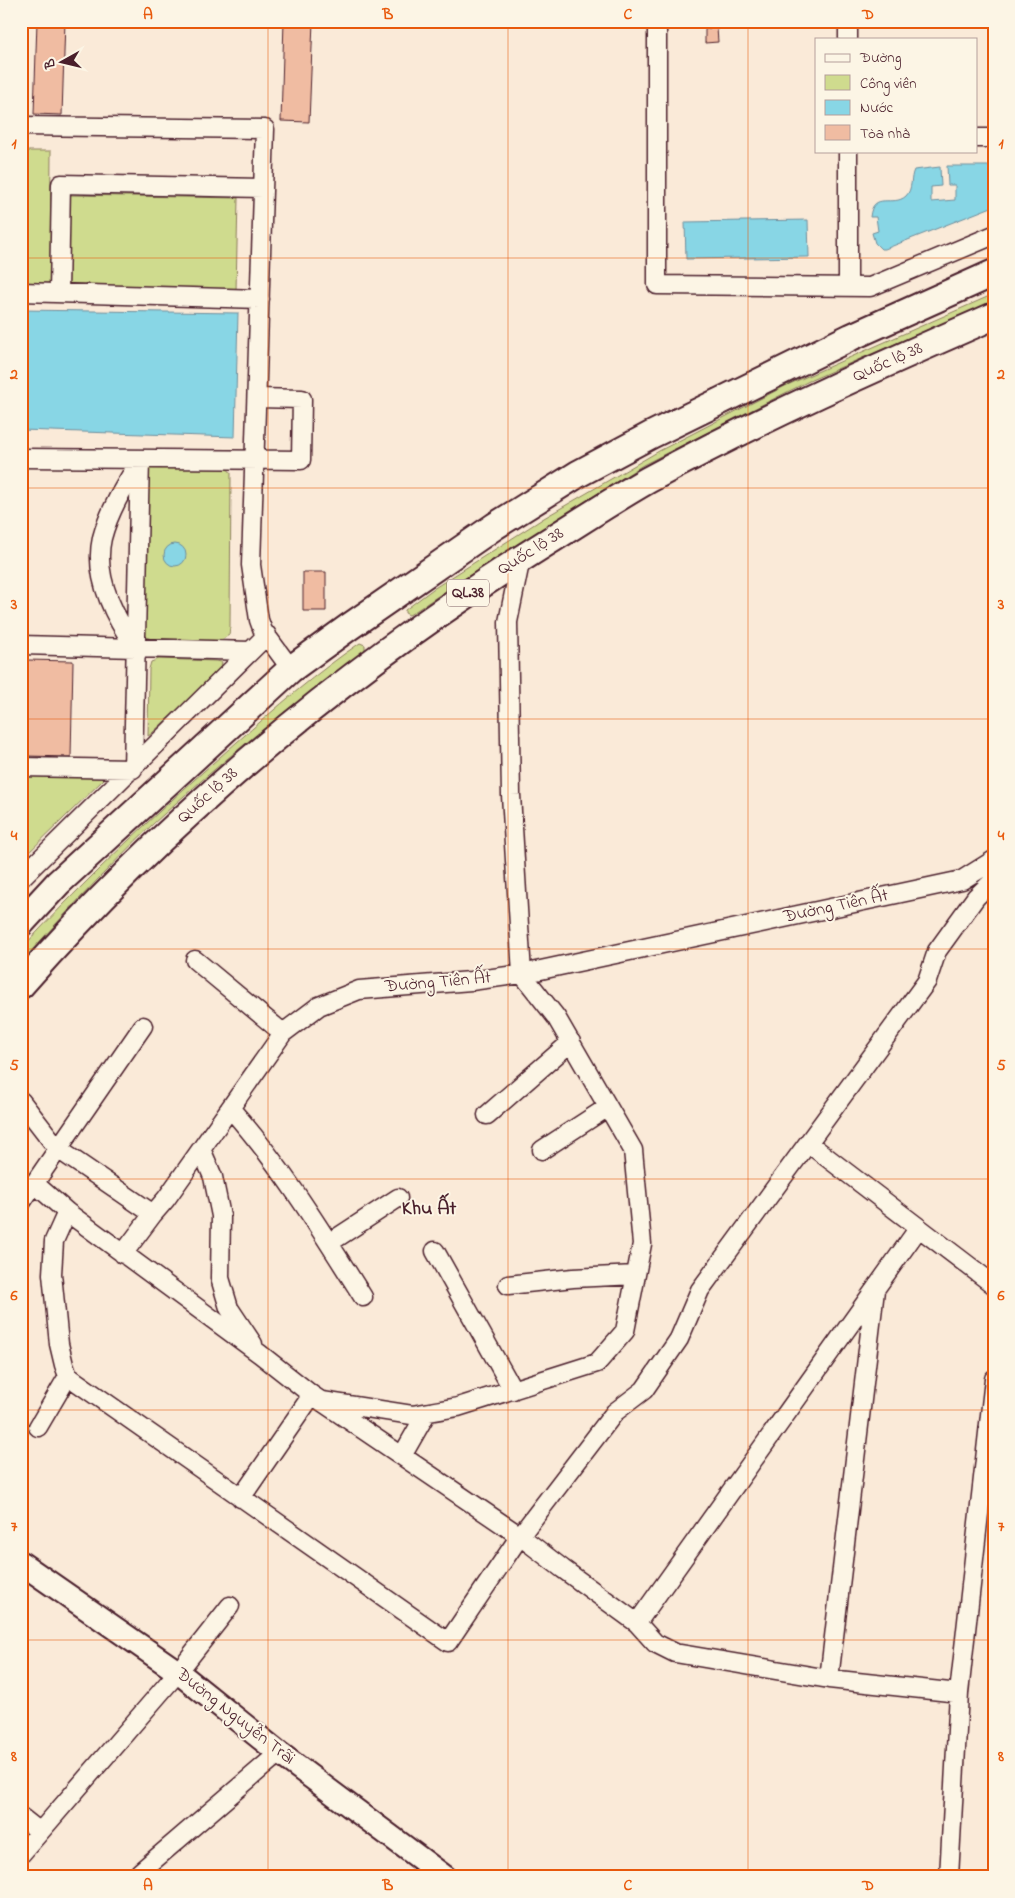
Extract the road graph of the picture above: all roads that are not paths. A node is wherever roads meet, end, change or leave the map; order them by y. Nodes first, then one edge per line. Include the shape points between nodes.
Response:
1 (657, 21) edge
2 (848, 21) edge
3 (848, 38) edge
4 (21, 126) edge
5 (978, 138) edge
6 (994, 138) edge
7 (848, 152) edge
8 (263, 188) junction
9 (994, 235) edge
10 (994, 273) edge
11 (848, 287) junction
12 (21, 292) edge
13 (59, 292) junction
14 (260, 299) junction
15 (994, 316) edge
16 (257, 398) junction
17 (21, 458) edge
18 (140, 459) junction
19 (255, 460) junction
20 (521, 558) junction
21 (373, 611) junction
22 (266, 635) junction
23 (396, 644) junction
24 (21, 645) edge
25 (136, 648) junction
26 (251, 651) junction
27 (292, 669) junction
28 (21, 767) edge
29 (133, 769) junction
30 (994, 860) edge
31 (21, 878) edge
32 (994, 880) edge
33 (21, 923) edge
34 (195, 960) dead end
35 (522, 974) junction
36 (21, 985) edge
37 (143, 1026) dead end
38 (283, 1034) junction
39 (571, 1042) junction
40 (21, 1102) edge
41 (608, 1107) junction
42 (230, 1108) junction
43 (487, 1115) dead end
44 (808, 1143) junction
45 (58, 1149) junction
46 (201, 1149) junction
47 (542, 1150) dead end
48 (34, 1183) junction
49 (398, 1198) dead end
50 (21, 1203) edge
51 (68, 1212) junction
52 (153, 1214) junction
53 (918, 1229) junction
54 (329, 1243) junction
55 (435, 1251) dead end
56 (123, 1254) junction
57 (636, 1275) junction
58 (508, 1285) dead end
59 (994, 1285) edge
60 (875, 1288) junction
61 (363, 1297) dead end
62 (260, 1354) junction
63 (68, 1376) junction
64 (994, 1379) edge
65 (513, 1390) junction
66 (317, 1398) junction
67 (426, 1414) junction
68 (38, 1427) dead end
69 (402, 1456) junction
70 (241, 1498) junction
71 (520, 1536) junction
72 (21, 1563) edge
73 (230, 1606) dead end
74 (637, 1623) junction
75 (178, 1672) junction
76 (829, 1679) junction
77 (959, 1693) junction
78 (279, 1753) junction
79 (21, 1817) edge
80 (40, 1832) junction
81 (21, 1854) edge
82 (140, 1875) edge
83 (445, 1877) edge
84 (949, 1877) edge

1 - 11 street via 657,285
2 - 3 street
4 - 8 street via 265,129
5 - 6 street
7 - 11 street
8 - 13 street via 61,184
8 - 14 street
9 - 11 street via 877,286
10 - 21 highway, QL.38 via 851,336 578,474 495,526
12 - 13 street
13 - 14 street
14 - 16 street
15 - 20 highway, Quốc lộ 38 / QL.38 via 865,372 738,433 646,481
16 - 19 street
16 - 19 street via 302,399 301,460
17 - 18 street
18 - 19 street
18 - 25 street
18 - 25 street via 109,518 100,557 112,610
19 - 22 street via 251,565 259,620
20 - 23 highway, Quốc lộ 38 / QL.38
20 - 35 street via 508,622 511,795
21 - 23 highway
21 - 27 highway, QL.38
22 - 26 street
22 - 27 street
23 - 36 highway, Quốc lộ 38 / QL.38 via 370,661 266,745 183,819 94,904
24 - 25 street
25 - 26 street
25 - 29 street
26 - 29 street
27 - 33 highway, QL.38 via 58,883
28 - 29 street
29 - 31 street
30 - 35 street, Đường Tiên Ất via 962,880
32 - 44 street via 970,904 938,951 927,981
34 - 38 street
35 - 38 street, Đường Tiên Ất via 359,990 319,1006
35 - 39 street via 556,1016
37 - 45 street
38 - 42 street, Đường Tiên Ất
39 - 41 street
39 - 43 street
40 - 45 street
41 - 47 street
41 - 57 street via 633,1150 642,1244
42 - 46 street, Đường Tiên Ất
42 - 54 street via 256,1137
44 - 53 street
44 - 71 street via 700,1290 679,1339 644,1390 615,1412
45 - 48 street
45 - 52 street
46 - 52 street, Đường Tiên Ất
46 - 62 street via 213,1177 221,1216 220,1278 229,1308
48 - 50 street
48 - 51 street
49 - 54 street
51 - 56 street
51 - 63 street via 54,1241 52,1274 59,1344
52 - 56 street, Đường Tiên Ất
53 - 59 street
53 - 60 street
54 - 61 street
55 - 65 street
56 - 62 street
57 - 58 street
57 - 65 street via 625,1331 598,1363
60 - 74 street
60 - 76 street
62 - 66 street
63 - 68 street
63 - 70 street
64 - 77 street
65 - 67 street
66 - 67 street via 412,1416
66 - 69 street
66 - 70 street
67 - 69 street
69 - 71 street
70 - 71 street via 448,1642
71 - 74 street
72 - 75 main road, Đường Nguyễn Trãi
73 - 75 street
74 - 76 street via 655,1643 675,1653
75 - 78 main road, Đường Nguyễn Trãi
75 - 80 street
76 - 77 street
77 - 84 street
78 - 82 street
78 - 83 main road, Đường Nguyễn Trãi
79 - 80 street
80 - 81 street

